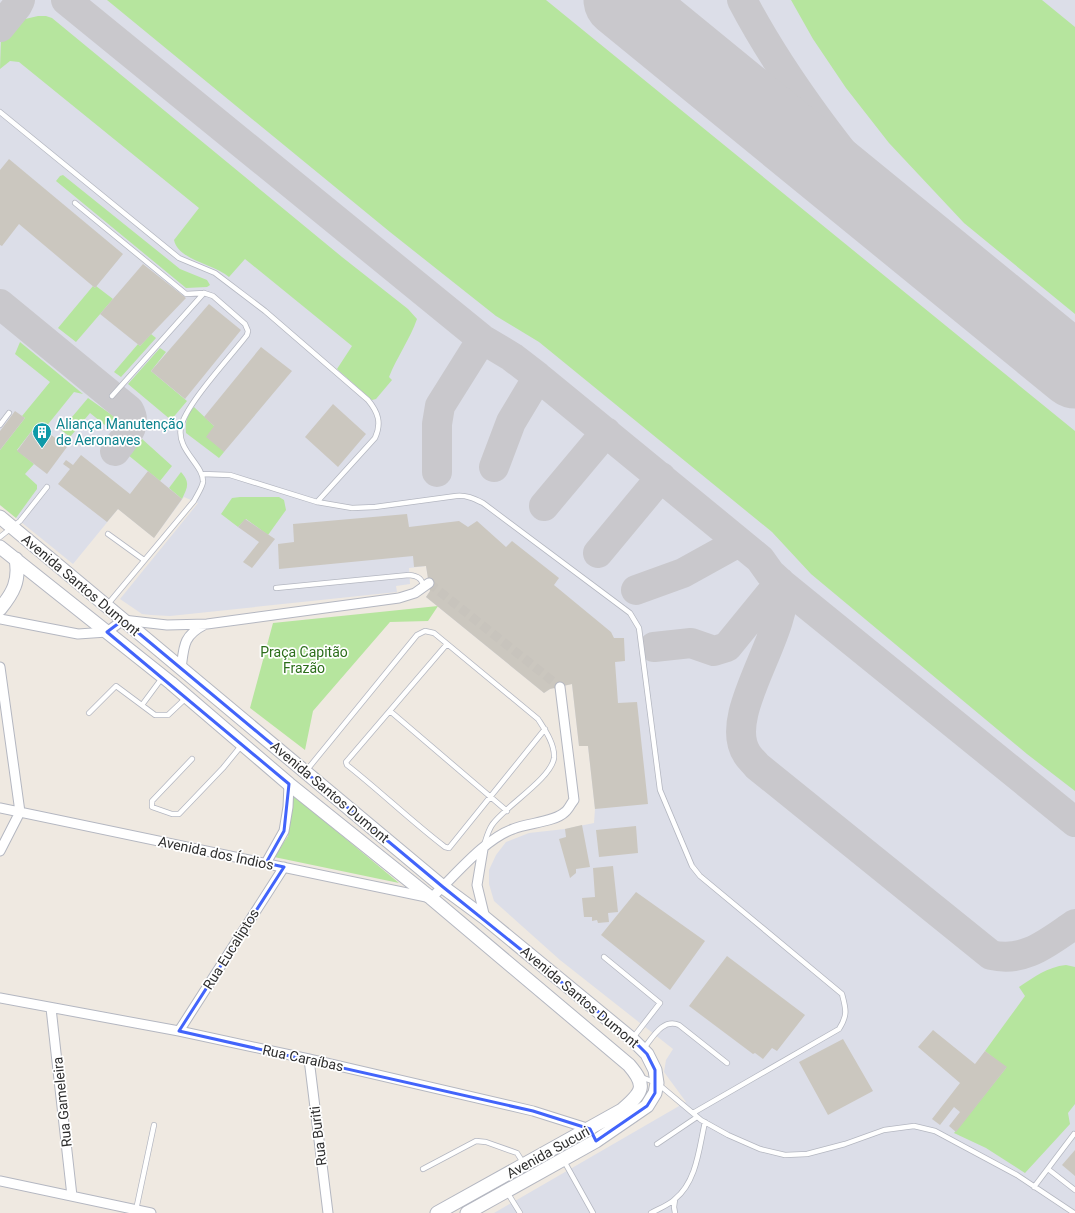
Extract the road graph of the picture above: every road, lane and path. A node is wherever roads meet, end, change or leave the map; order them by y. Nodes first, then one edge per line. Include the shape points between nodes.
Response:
1 (0, 112) edge
2 (75, 204) dead end
3 (204, 292) junction
4 (112, 396) dead end
5 (9, 413) dead end
6 (0, 425) edge
7 (202, 474) junction
8 (47, 487) dead end
9 (317, 502) junction
10 (0, 517) edge
11 (12, 528) junction
12 (108, 534) dead end
13 (0, 537) edge
14 (0, 547) edge
15 (16, 559) junction
16 (144, 560) junction
17 (427, 585) joint
18 (276, 588) dead end
19 (106, 606) junction
20 (0, 609) edge
21 (0, 619) edge
22 (123, 620) junction
23 (207, 624) junction
24 (107, 632) junction
25 (447, 644) junction
26 (0, 667) edge
27 (181, 669) junction
28 (167, 680) junction
29 (560, 687) tunnel mouth
30 (188, 697) junction
31 (142, 705) junction
32 (390, 711) junction
33 (89, 712) dead end
34 (545, 729) junction
35 (242, 744) junction
36 (192, 759) dead end
37 (305, 772) junction
38 (289, 784) junction
39 (489, 796) junction
40 (0, 808) edge
41 (507, 811) junction
42 (20, 812) junction
43 (483, 848) junction
44 (0, 851) edge
45 (266, 863) junction
46 (284, 867) junction
47 (443, 887) junction
48 (431, 898) junction
49 (485, 918) junction
50 (521, 947) junction
51 (604, 957) dead end
52 (508, 962) junction
53 (0, 998) edge
54 (51, 1008) junction
55 (617, 1027) junction
56 (179, 1031) junction
57 (632, 1039) junction
58 (603, 1044) junction
59 (643, 1050) junction
60 (309, 1059) junction
61 (727, 1063) dead end
62 (639, 1076) junction
63 (656, 1076) junction
64 (695, 1115) junction
65 (705, 1122) junction
66 (154, 1125) dead end
67 (590, 1129) junction
68 (1074, 1134) edge
69 (596, 1141) junction
70 (657, 1144) dead end
71 (555, 1148) junction
72 (563, 1159) junction
73 (525, 1165) junction
74 (423, 1169) dead end
75 (1048, 1169) junction
76 (499, 1179) junction
77 (0, 1181) edge
78 (1034, 1187) junction
79 (1075, 1190) edge
80 (506, 1191) junction
81 (72, 1196) junction
82 (675, 1199) junction
83 (136, 1210) junction
84 (150, 1213) edge
85 (328, 1213) edge
86 (437, 1213) edge
87 (467, 1213) edge
88 (520, 1213) edge
89 (593, 1213) edge
90 (651, 1213) edge
91 (675, 1213) edge
92 (1074, 1213) edge

1 - 9 lane via 179,258 215,272 265,311 368,400 376,410 378,431 375,438
2 - 3 lane via 186,294
3 - 4 lane
3 - 7 lane via 246,324 248,331 188,409 180,428 188,456
5 - 6 lane
7 - 9 lane via 230,475
7 - 16 lane via 203,483 194,501
8 - 11 lane
9 - 64 lane via 352,508 456,496 483,502 630,613 635,620 639,628 660,790 692,866 700,876 842,994 845,1005 846,1018 839,1029
10 - 11 main road, Avenida Santos Dumont
11 - 13 lane
11 - 19 main road, Avenida Santos Dumont
12 - 16 lane
14 - 15 main road, Avenida Santos Dumont
15 - 20 main road via 17,584
15 - 24 main road, Avenida Santos Dumont
16 - 19 lane
17 - 18 lane via 416,575 409,575
17 - 23 street via 398,598
19 - 22 main road, Avenida Santos Dumont
21 - 24 street via 78,634
22 - 23 street via 167,625
22 - 24 street
22 - 27 main road, Avenida Santos Dumont
23 - 27 street via 191,632 184,647
24 - 28 main road, Avenida Santos Dumont
25 - 32 lane
25 - 34 lane via 538,719
25 - 37 lane via 434,633 425,631 417,635
26 - 42 street
27 - 28 main road
27 - 37 main road, Avenida Santos Dumont
28 - 30 main road, Avenida Santos Dumont
28 - 31 lane
29 - 43 street via 574,800 558,817 513,828
30 - 31 lane via 168,715 155,715
30 - 35 main road, Avenida Santos Dumont
31 - 33 lane via 116,686
32 - 39 lane
32 - 39 lane via 346,764 407,818 449,848
34 - 39 lane
34 - 41 lane via 552,747 552,763 543,776
35 - 36 lane via 179,814 152,807 152,801
35 - 38 main road, Avenida Santos Dumont
37 - 47 main road, Avenida Santos Dumont
38 - 45 street via 284,831
38 - 48 main road, Avenida Santos Dumont
39 - 41 lane
40 - 42 street, Avenida dos Índios
41 - 43 lane via 492,825
42 - 44 street
42 - 45 street, Avenida dos Índios
43 - 47 street
43 - 49 street via 477,885
45 - 46 street, Avenida dos Índios
46 - 48 street, Avenida dos Índios
46 - 56 street, Rua Eucaliptos
47 - 48 street
47 - 49 main road, Avenida Santos Dumont
48 - 52 main road, Avenida Santos Dumont
49 - 50 main road, Avenida Santos Dumont
50 - 52 main road
50 - 55 main road, Avenida Santos Dumont
51 - 57 lane via 660,1003
52 - 58 main road, Avenida Santos Dumont
53 - 54 street, Rua Caraíbas
54 - 56 street, Rua Caraíbas
54 - 81 street, Rua Gameleira
55 - 57 main road, Avenida Santos Dumont
55 - 58 main road via 612,1038
56 - 60 street, Rua Caraíbas
57 - 59 main road, Avenida Santos Dumont
58 - 62 main road, Avenida Santos Dumont
59 - 61 lane via 655,1034 672,1022
59 - 63 main road, Avenida Santos Dumont
60 - 67 street, Rua Caraíbas via 533,1111
60 - 85 street, Rua Buriti
62 - 63 lane
62 - 67 main road, Avenida Sucuri via 642,1087 635,1100
63 - 64 lane
63 - 69 main road, Avenida Sucuri via 655,1093 647,1106
64 - 65 lane
64 - 70 lane
65 - 78 lane via 760,1149 785,1155 807,1154 884,1130 914,1126 935,1131 1017,1175
65 - 82 lane via 695,1167
66 - 83 lane
67 - 69 street
67 - 71 main road, Avenida Sucuri
68 - 75 lane
69 - 72 main road, Avenida Sucuri
71 - 72 lane
71 - 73 main road, Avenida Sucuri
72 - 80 main road, Avenida Sucuri
72 - 89 lane
73 - 74 lane via 517,1153 476,1141
73 - 76 main road, Avenida Sucuri
75 - 78 lane
75 - 79 lane
76 - 80 lane
76 - 86 main road, Avenida Sucuri
77 - 81 street
78 - 92 lane
80 - 87 main road, Avenida Sucuri
80 - 88 lane
81 - 83 street
82 - 90 lane
82 - 91 lane
83 - 84 street

